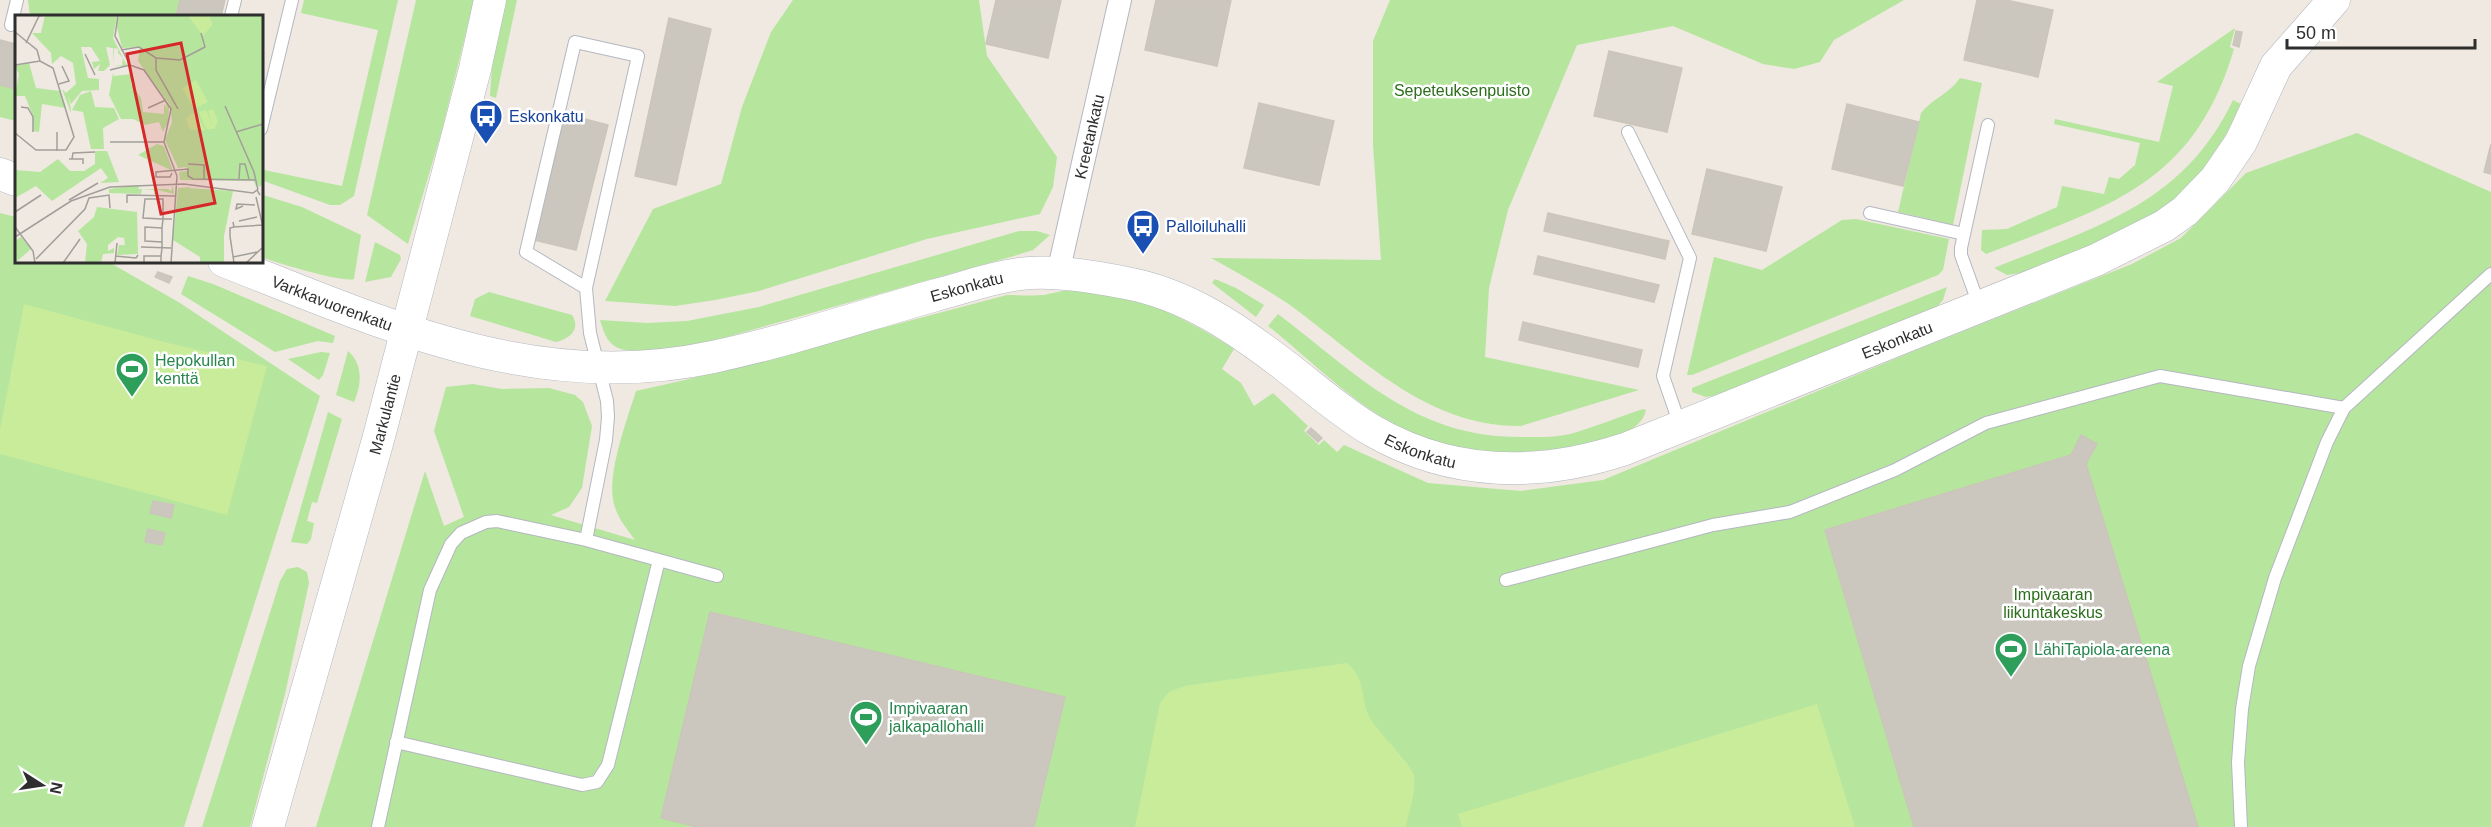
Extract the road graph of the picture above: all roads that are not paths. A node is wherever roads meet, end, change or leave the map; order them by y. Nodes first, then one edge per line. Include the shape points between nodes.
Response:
1 (17, 0) edge
2 (235, 0) edge
3 (292, 0) edge
4 (490, 0) edge
5 (1120, 0) edge
6 (2325, 4) edge
7 (231, 15) edge
8 (9, 25) edge
9 (262, 125) edge
10 (1988, 125) dead end
11 (1628, 132) dead end
12 (0, 174) edge
13 (15, 180) edge
14 (1870, 213) dead end
15 (1964, 234) junction
16 (228, 262) edge
17 (1058, 273) junction
18 (2491, 274) edge
19 (586, 288) junction
20 (1980, 306) junction
21 (406, 332) junction
22 (600, 369) junction
23 (2344, 408) junction
24 (1680, 425) junction
25 (586, 540) junction
26 (659, 560) junction
27 (717, 576) dead end
28 (1506, 580) dead end
29 (396, 742) junction
30 (268, 827) edge
31 (378, 827) edge
32 (2241, 827) edge

1 - 8 lane
2 - 7 lane
3 - 9 lane
4 - 21 street, Markulantie
5 - 17 street, Kreetankatu
6 - 20 street, Eskonkatu via 2276,66 2229,162 2185,211 2164,226 2096,260
10 - 15 lane
11 - 24 lane via 1690,258 1663,376
12 - 13 street
14 - 15 lane
15 - 20 lane via 1961,255
16 - 21 street, Varkkavuorenkatu
17 - 22 street, Eskonkatu via 1001,278 713,357
17 - 24 street, Eskonkatu via 1128,283 1189,303 1251,339 1373,431 1456,463 1508,470 1563,466 1625,449
18 - 23 lane
19 - 19 lane via 638,56 575,42 526,252
19 - 22 lane via 590,333
20 - 24 street, Eskonkatu
21 - 22 street, Eskonkatu via 514,358
21 - 30 street, Markulantie
22 - 25 lane via 607,401 606,440
23 - 28 lane via 2160,376 1986,423 1895,470 1790,512 1713,525
23 - 32 lane via 2274,578 2249,666 2238,762
25 - 26 lane
25 - 29 lane via 497,521 461,533 451,544 430,590
26 - 27 lane
26 - 29 lane via 608,765 597,782 582,786
29 - 31 lane

